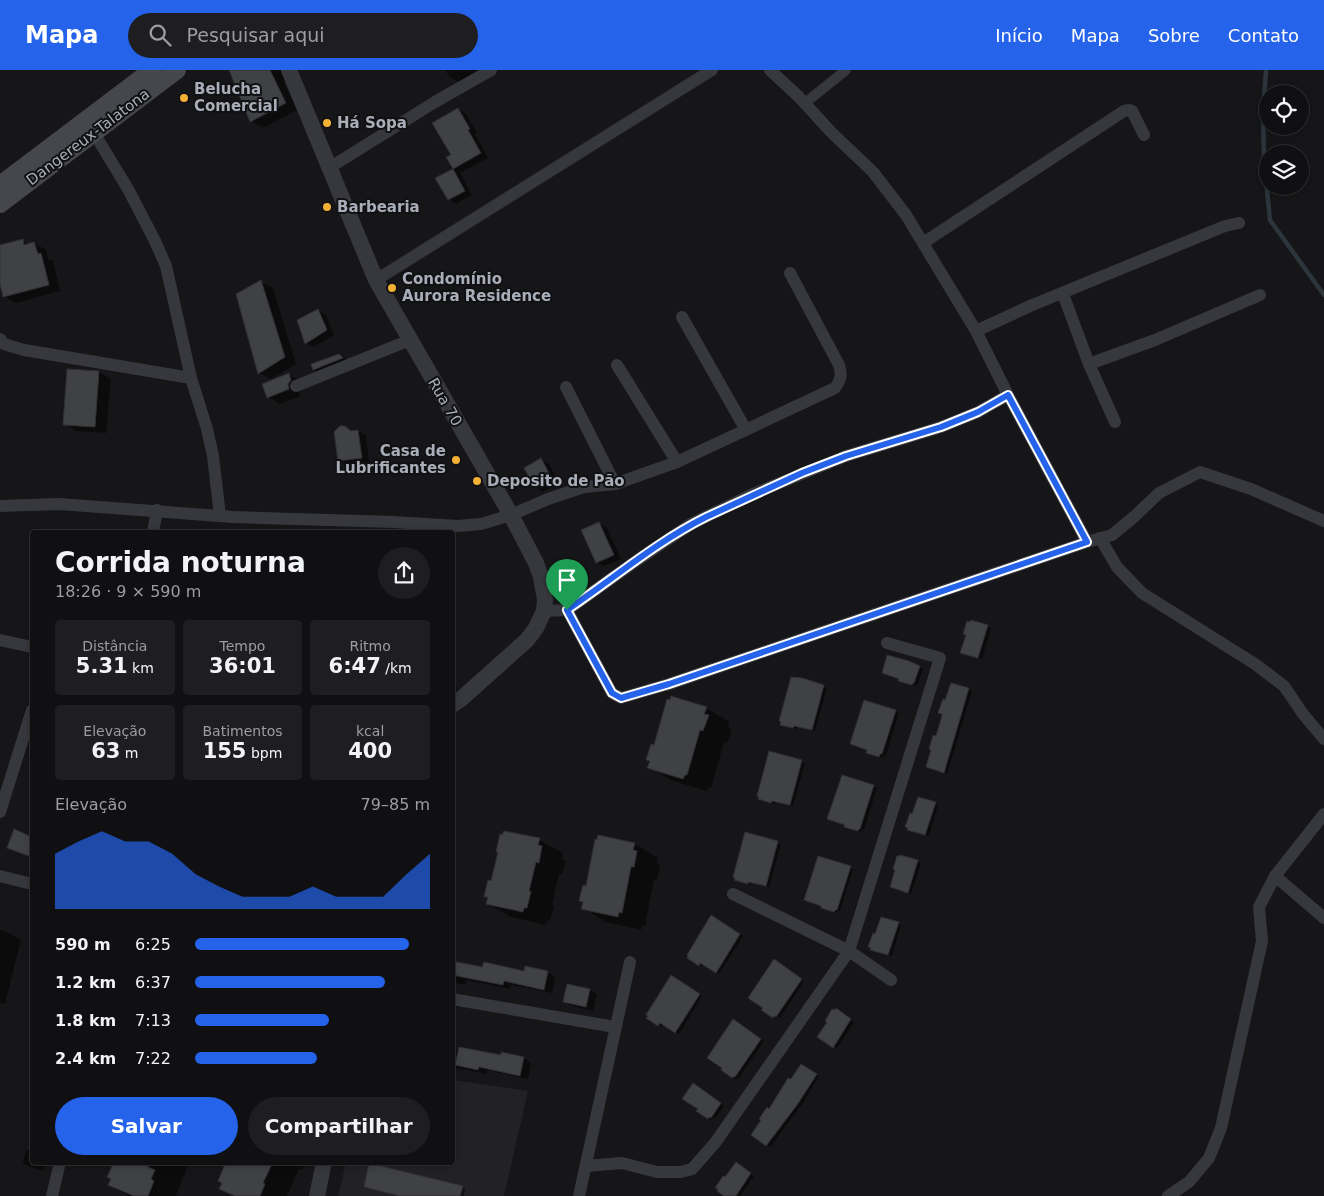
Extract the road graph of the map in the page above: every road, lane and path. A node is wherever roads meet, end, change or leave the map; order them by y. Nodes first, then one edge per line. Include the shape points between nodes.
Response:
1 (152, 70) edge
2 (177, 70) edge
3 (289, 70) edge
4 (491, 70) edge
5 (712, 70) edge
6 (770, 70) edge
7 (846, 70) edge
8 (805, 103) junction
9 (94, 132) junction
10 (1144, 135) dead end
11 (330, 168) junction
12 (0, 185) edge
13 (0, 204) edge
14 (1239, 223) dead end
15 (923, 243) junction
16 (790, 273) dead end
17 (376, 280) junction
18 (1063, 294) junction
19 (1260, 295) dead end
20 (682, 317) dead end
21 (976, 331) junction
22 (0, 339) edge
23 (410, 340) junction
24 (1089, 364) junction
25 (616, 365) dead end
26 (191, 378) junction
27 (296, 386) dead end
28 (566, 387) dead end
29 (1008, 395) junction
30 (1115, 422) dead end
31 (746, 430) junction
32 (677, 462) junction
33 (615, 484) junction
34 (0, 506) edge
35 (157, 510) junction
36 (511, 515) junction
37 (220, 516) junction
38 (1324, 521) edge
39 (153, 530) edge
40 (1100, 538) junction
41 (1087, 542) junction
42 (567, 610) junction
43 (544, 611) junction
44 (0, 640) edge
45 (887, 643) dead end
46 (30, 647) edge
47 (455, 703) edge
48 (30, 716) edge
49 (1324, 739) edge
50 (0, 812) edge
51 (1324, 814) edge
52 (0, 876) edge
53 (1276, 876) junction
54 (30, 884) edge
55 (733, 894) dead end
56 (1324, 918) edge
57 (849, 951) junction
58 (630, 962) dead end
59 (891, 980) dead end
60 (455, 1000) edge
61 (615, 1027) junction
62 (59, 1165) edge
63 (323, 1165) edge
64 (586, 1166) junction
65 (52, 1196) edge
66 (317, 1196) edge
67 (580, 1196) edge
68 (1168, 1196) edge

1 - 12 main road, Dangereux-Talatona
2 - 9 main road, Dangereux-Talatona
3 - 11 street, Rua 70
4 - 11 street
5 - 17 street
6 - 8 street
7 - 8 street
8 - 15 street via 873,172
9 - 13 main road, Dangereux-Talatona
9 - 26 street via 128,189 166,266
10 - 15 street via 1132,111 1124,111
11 - 17 street, Rua 70
14 - 18 street
15 - 21 street
16 - 31 street via 842,374 835,388
17 - 23 street, Rua 70
18 - 21 street
18 - 24 street
19 - 24 street
20 - 31 street
21 - 29 street
22 - 26 street via 4,344 24,350
23 - 27 street
23 - 36 street, Rua 70
24 - 30 street
25 - 32 street
26 - 37 street via 213,456
28 - 33 street
29 - 41 street
29 - 42 street via 941,427 854,453 802,473 691,524
31 - 32 street
32 - 33 street
33 - 36 street via 584,487
34 - 35 street via 59,504
35 - 37 street
35 - 39 street
36 - 37 street via 481,524 458,526
36 - 43 street, Rua 70 via 541,577
38 - 40 street via 1251,489 1200,472 1160,493 1124,526 1112,535
40 - 41 street
40 - 49 street via 1117,567 1142,593 1255,664 1284,686
41 - 42 street via 621,698 612,693
42 - 43 street
43 - 47 street via 527,640
44 - 46 street
45 - 57 street via 940,658
48 - 50 street
51 - 53 street
52 - 54 street
53 - 56 street
53 - 68 street via 1259,907 1262,941 1221,1128 1209,1158 1189,1182
55 - 57 street
57 - 59 street
57 - 64 street via 715,1144 692,1169 670,1174 622,1163
58 - 61 street
60 - 61 street
61 - 64 street
62 - 65 street
63 - 66 street
64 - 67 street

